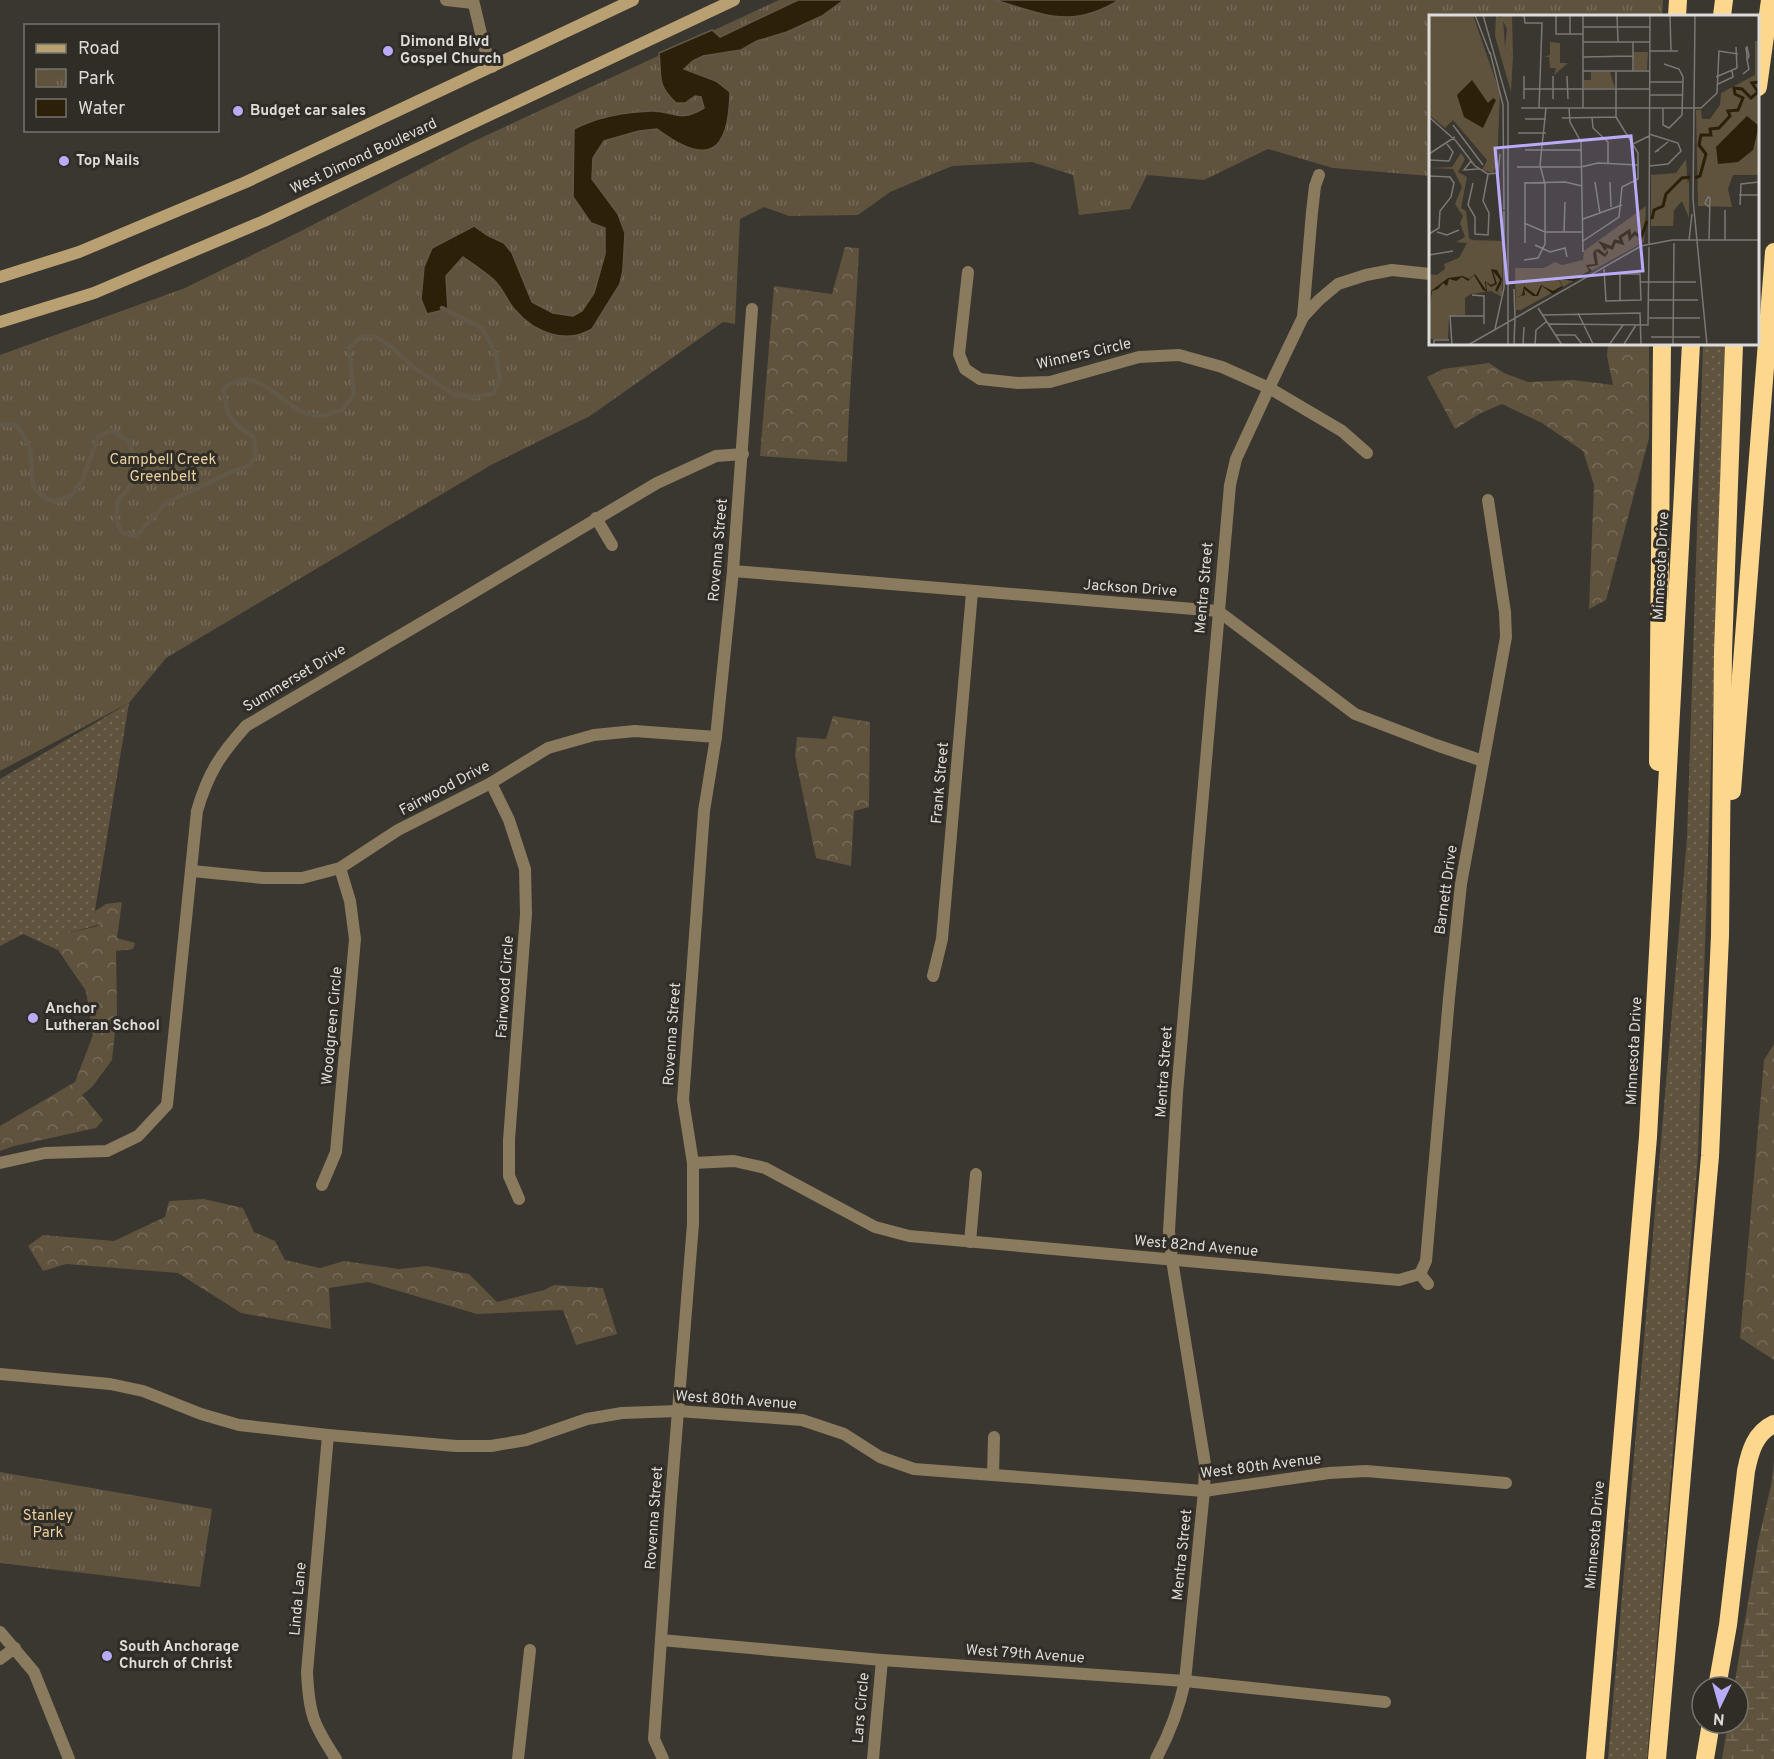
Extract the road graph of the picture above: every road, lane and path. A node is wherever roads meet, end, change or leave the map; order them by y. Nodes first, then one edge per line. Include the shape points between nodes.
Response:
1 (446, 0) edge
2 (633, 0) edge
3 (734, 0) edge
4 (1678, 0) edge
5 (1724, 0) edge
6 (1770, 0) edge
7 (473, 1) edge
8 (1677, 15) edge
9 (1722, 15) edge
10 (492, 67) junction
11 (1759, 80) edge
12 (1319, 175) dead end
13 (1774, 252) edge
14 (968, 272) dead end
15 (1429, 274) edge
16 (0, 277) edge
17 (752, 309) dead end
18 (1304, 317) junction
19 (0, 322) edge
20 (1662, 345) edge
21 (1691, 345) edge
22 (1734, 345) edge
23 (1269, 388) junction
24 (1367, 453) dead end
25 (743, 454) junction
26 (1488, 500) dead end
27 (596, 518) junction
28 (612, 545) dead end
29 (733, 571) junction
30 (972, 592) junction
31 (1218, 611) junction
32 (716, 737) junction
33 (1483, 760) junction
34 (491, 783) junction
35 (340, 868) junction
36 (192, 871) junction
37 (1720, 936) junction
38 (1658, 963) junction
39 (933, 976) dead end
40 (0, 1163) edge
41 (693, 1163) junction
42 (976, 1174) dead end
43 (322, 1185) dead end
44 (519, 1199) dead end
45 (970, 1242) junction
46 (1172, 1260) junction
47 (1424, 1279) joint
48 (0, 1374) edge
49 (678, 1411) junction
50 (1774, 1424) edge
51 (328, 1436) junction
52 (994, 1437) dead end
53 (993, 1475) junction
54 (1506, 1484) dead end
55 (1204, 1491) junction
56 (0, 1632) edge
57 (661, 1640) junction
58 (15, 1648) junction
59 (530, 1650) dead end
60 (0, 1659) edge
61 (882, 1660) junction
62 (1719, 1675) edge
63 (1185, 1681) junction
64 (1386, 1702) dead end
65 (1709, 1735) edge
66 (69, 1759) edge
67 (336, 1759) edge
68 (518, 1759) edge
69 (663, 1759) edge
70 (873, 1759) edge
71 (1156, 1759) edge
72 (1595, 1759) edge
73 (1657, 1759) edge
74 (1705, 1759) edge

1 - 7 street
2 - 10 main road, West Dimond Boulevard
3 - 19 main road, West Dimond Boulevard via 264,221 94,293
4 - 8 highway
5 - 9 highway
6 - 11 highway
7 - 10 street
10 - 16 main road, West Dimond Boulevard via 235,186 79,252
12 - 18 street
13 - 37 highway
14 - 23 street, Winners Circle via 959,354 961,372 1018,384 1050,382 1139,357 1179,355 1222,367
15 - 18 street via 1392,270 1338,284
17 - 25 street, Rovenna Street
18 - 23 street, Mentra Street
20 - 38 highway
21 - 38 highway, Minnesota Drive
22 - 37 highway via 1723,652
23 - 24 street, Winners Circle via 1342,431
23 - 31 street, Mentra Street via 1236,459 1230,485
25 - 27 street, Summerset Drive via 716,456 657,483
25 - 29 street, Rovenna Street
26 - 33 street, Barnett Drive via 1506,638
27 - 28 street
27 - 36 street, Summerset Drive via 246,726 221,754 204,785 197,811
29 - 30 street, Jackson Drive
29 - 32 street, Rovenna Street
30 - 31 street, Jackson Drive
30 - 39 street, Frank Street via 942,939
31 - 33 street via 1355,714
31 - 46 street, Mentra Street via 1178,1093 1170,1231
32 - 34 street, Fairwood Drive via 635,731 594,735 548,748
32 - 41 street, Rovenna Street via 704,812 683,1100
33 - 47 street, Barnett Drive via 1461,884
34 - 35 street, Fairwood Drive via 398,830
34 - 44 street, Fairwood Circle via 509,820 525,869 526,914 509,1140 509,1176
35 - 36 street, Fairwood Drive via 302,878
35 - 43 street, Woodgreen Circle via 355,939 336,1152
36 - 40 street, Summerset Drive via 167,1105 138,1136 107,1151 45,1153
37 - 73 highway via 1710,1156
38 - 72 highway, Minnesota Drive via 1648,1137
41 - 45 street, West 82nd Avenue via 734,1161 765,1168 875,1227 909,1236
41 - 49 street, Rovenna Street via 693,1224
42 - 45 street
45 - 46 street, West 82nd Avenue
46 - 47 street, West 82nd Avenue
46 - 55 street, Mentra Street via 1205,1464
48 - 51 street, West 80th Avenue via 111,1384 142,1390 239,1425
49 - 51 street, West 80th Avenue via 587,1419 526,1440 491,1446
49 - 53 street, West 80th Avenue via 802,1420 844,1434 880,1457 914,1469
49 - 57 street, Rovenna Street
50 - 62 highway via 1758,1436 1750,1453
51 - 67 street, Linda Lane via 307,1672 308,1701 315,1728
52 - 53 street
53 - 55 street, West 80th Avenue
54 - 55 street, West 80th Avenue via 1366,1471
55 - 63 street, Mentra Street
56 - 58 street
57 - 61 street, West 79th Avenue
57 - 69 street, Rovenna Street via 654,1739
58 - 60 street
58 - 66 street via 34,1672
59 - 68 street
61 - 63 street, West 79th Avenue
61 - 70 street, Lars Circle
63 - 64 street, West 79th Avenue
63 - 71 street, Mentra Street via 1180,1708
65 - 74 highway

